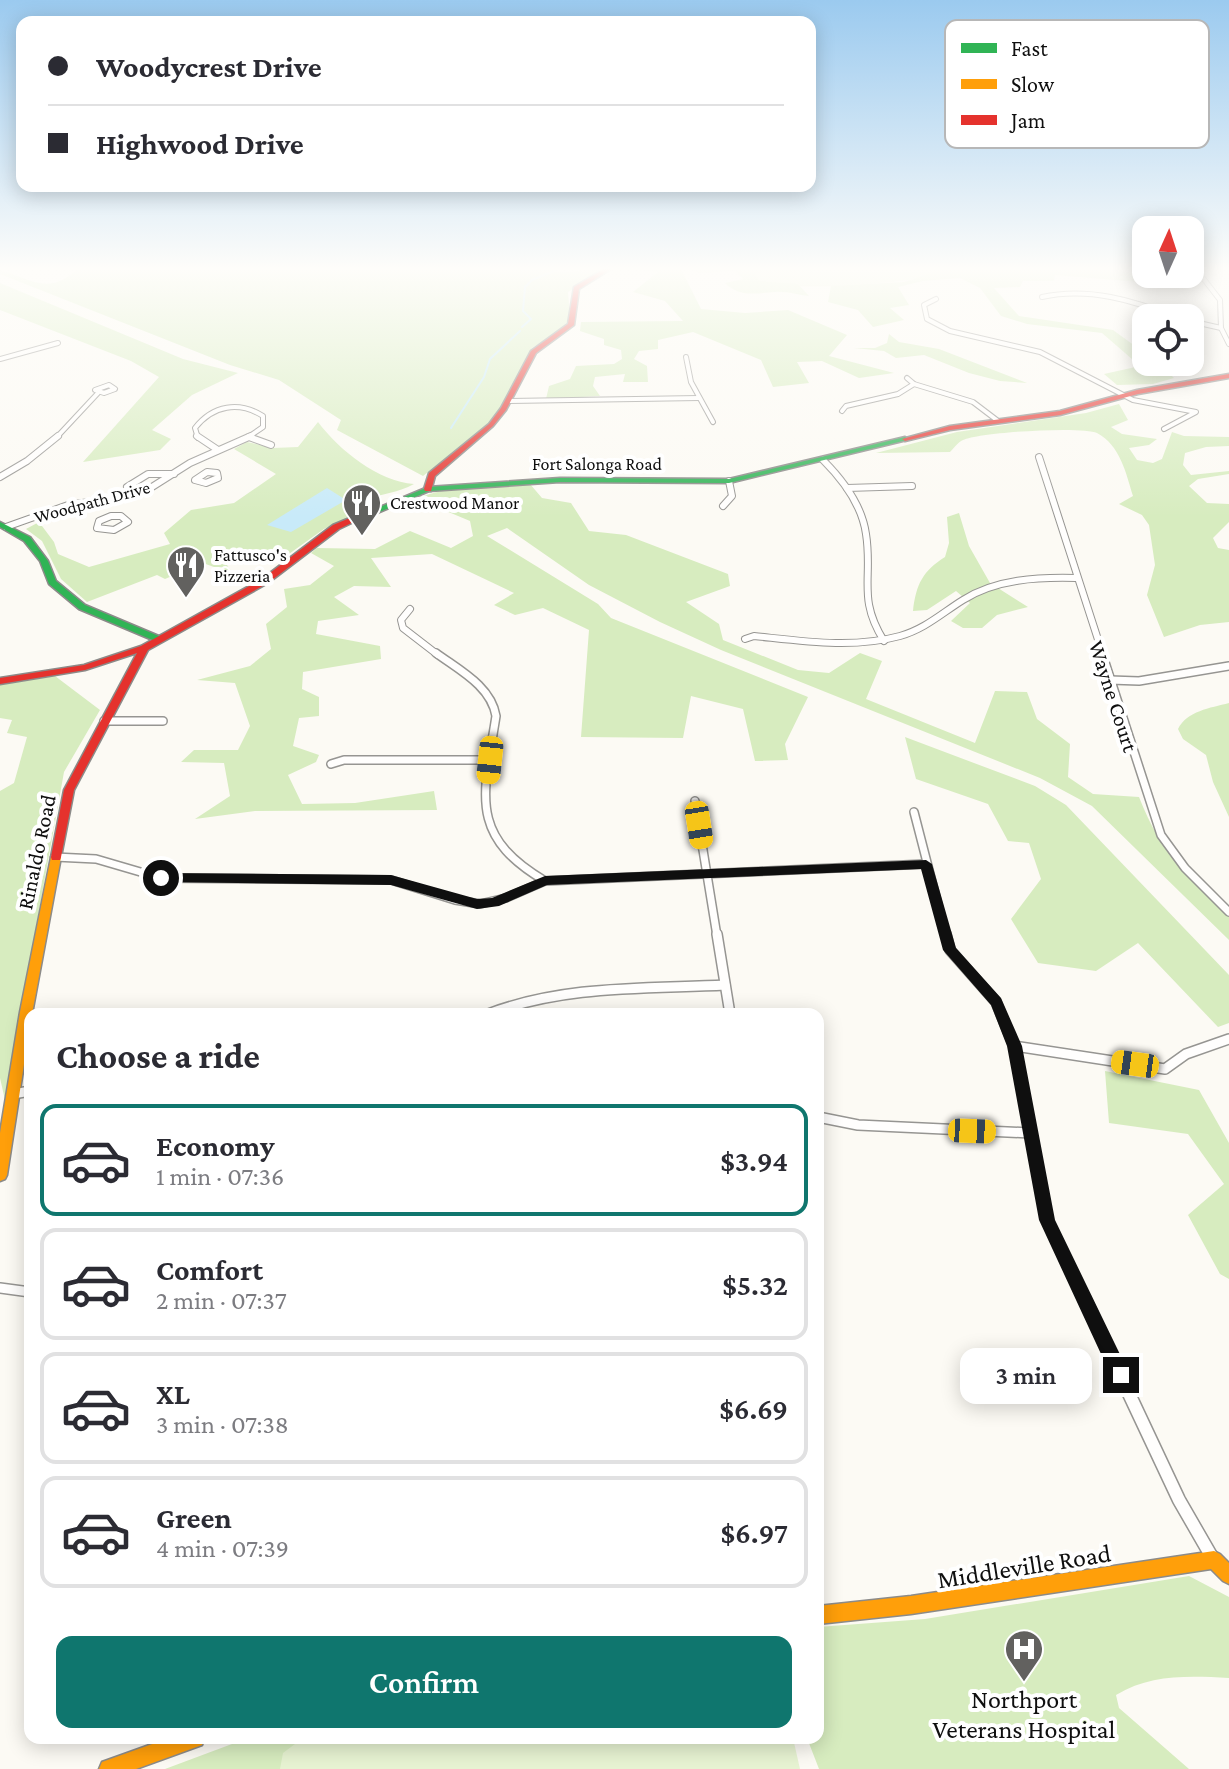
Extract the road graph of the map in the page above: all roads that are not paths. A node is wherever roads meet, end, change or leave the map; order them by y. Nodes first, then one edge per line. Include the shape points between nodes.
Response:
1 (27, 352) edge
2 (534, 352) edge
3 (1033, 352) edge
4 (686, 357) dead end
5 (0, 359) edge
6 (1229, 376) edge
7 (907, 378) dead end
8 (914, 384) junction
9 (98, 393) dead end
10 (1124, 396) junction
11 (699, 398) junction
12 (509, 401) junction
13 (1206, 408) dead end
14 (842, 411) dead end
15 (1196, 412) junction
16 (998, 421) junction
17 (713, 422) dead end
18 (1164, 429) dead end
19 (249, 437) junction
20 (271, 445) dead end
21 (218, 450) junction
22 (1039, 457) dead end
23 (823, 460) junction
24 (190, 463) junction
25 (211, 472) dead end
26 (174, 474) junction
27 (0, 477) edge
28 (729, 481) junction
29 (912, 486) dead end
30 (847, 488) junction
31 (428, 489) junction
32 (131, 494) junction
33 (106, 500) junction
34 (723, 506) dead end
35 (111, 516) junction
36 (3, 526) edge
37 (1076, 578) junction
38 (410, 609) dead end
39 (158, 639) junction
40 (745, 639) dead end
41 (884, 641) junction
42 (144, 648) junction
43 (1229, 666) edge
44 (1110, 680) junction
45 (0, 681) edge
46 (104, 721) junction
47 (163, 721) dead end
48 (490, 760) junction
49 (331, 764) dead end
50 (695, 801) dead end
51 (914, 812) dead end
52 (55, 857) junction
53 (926, 864) junction
54 (706, 873) junction
55 (545, 881) junction
56 (1229, 912) edge
57 (725, 985) junction
58 (28, 1008) edge
59 (501, 1008) edge
60 (729, 1008) edge
61 (24, 1032) edge
62 (1229, 1039) edge
63 (1014, 1046) junction
64 (24, 1092) edge
65 (13, 1094) junction
66 (824, 1118) edge
67 (1030, 1133) junction
68 (3, 1143) edge
69 (0, 1175) edge
70 (0, 1288) edge
71 (24, 1291) edge
72 (1214, 1560) junction
73 (1229, 1575) edge
74 (824, 1614) edge
75 (178, 1744) edge
76 (109, 1769) edge

1 - 5 street
2 - 12 street
3 - 10 street via 1054,357
4 - 11 street
6 - 10 street, Fort Salonga Road
7 - 8 street
8 - 14 street
8 - 16 street via 973,402
9 - 27 street via 51,443
10 - 15 street
10 - 16 street, Fort Salonga Road via 1060,413
11 - 12 street
11 - 17 street
12 - 31 street via 491,425 432,475
13 - 15 street
15 - 18 street
16 - 23 street, Fort Salonga Road
19 - 20 street
19 - 21 street, Woodpath Drive
19 - 21 street via 263,427 260,414 236,407 211,411 197,424 195,435
21 - 24 street, Woodpath Drive
22 - 37 street, Wayne Court
23 - 28 street, Fort Salonga Road
23 - 30 street
24 - 25 street
24 - 26 street, Woodpath Drive
26 - 32 street, Woodpath Drive
26 - 32 street via 135,479 127,487
28 - 31 street, Fort Salonga Road via 560,480
28 - 34 street via 732,496
29 - 30 street
30 - 41 street via 866,536 867,614
31 - 39 street, Fort Salonga Road via 336,527 265,581
32 - 33 street, Woodpath Drive
33 - 35 street
33 - 36 street, Woodpath Drive via 68,505
35 - 35 street via 128,522 114,530 97,528 99,521
36 - 39 street via 27,539 52,582 82,607
37 - 41 street via 1030,580 977,593 939,621
37 - 44 street, Wayne Court
38 - 48 street via 401,620 403,628 474,682 494,704
39 - 42 street, Fort Salonga Road
40 - 41 street
42 - 45 street, Fort Salonga Road via 85,667
42 - 46 street, Rinaldo Road
43 - 44 street via 1139,681
44 - 56 street, Wayne Court via 1161,835
46 - 47 street
46 - 52 street, Rinaldo Road via 74,776
48 - 49 street
48 - 55 street via 485,804 495,842 522,870
50 - 54 street
51 - 53 street
52 - 55 street via 96,859 161,878 391,880 477,904
52 - 58 street, Rinaldo Road
53 - 54 street
53 - 63 street via 950,950 996,1002
54 - 55 street
54 - 57 street
57 - 59 street via 552,994
57 - 60 street
61 - 65 street, Rinaldo Road
62 - 63 street via 1186,1054 1165,1069
63 - 67 street
64 - 65 street
65 - 68 street, Rinaldo Road
66 - 67 street via 858,1125
67 - 72 street via 1047,1220 1179,1500
68 - 69 street, Rinaldo Road
70 - 71 street
72 - 73 street
72 - 74 street, Middleville Road
75 - 76 street

